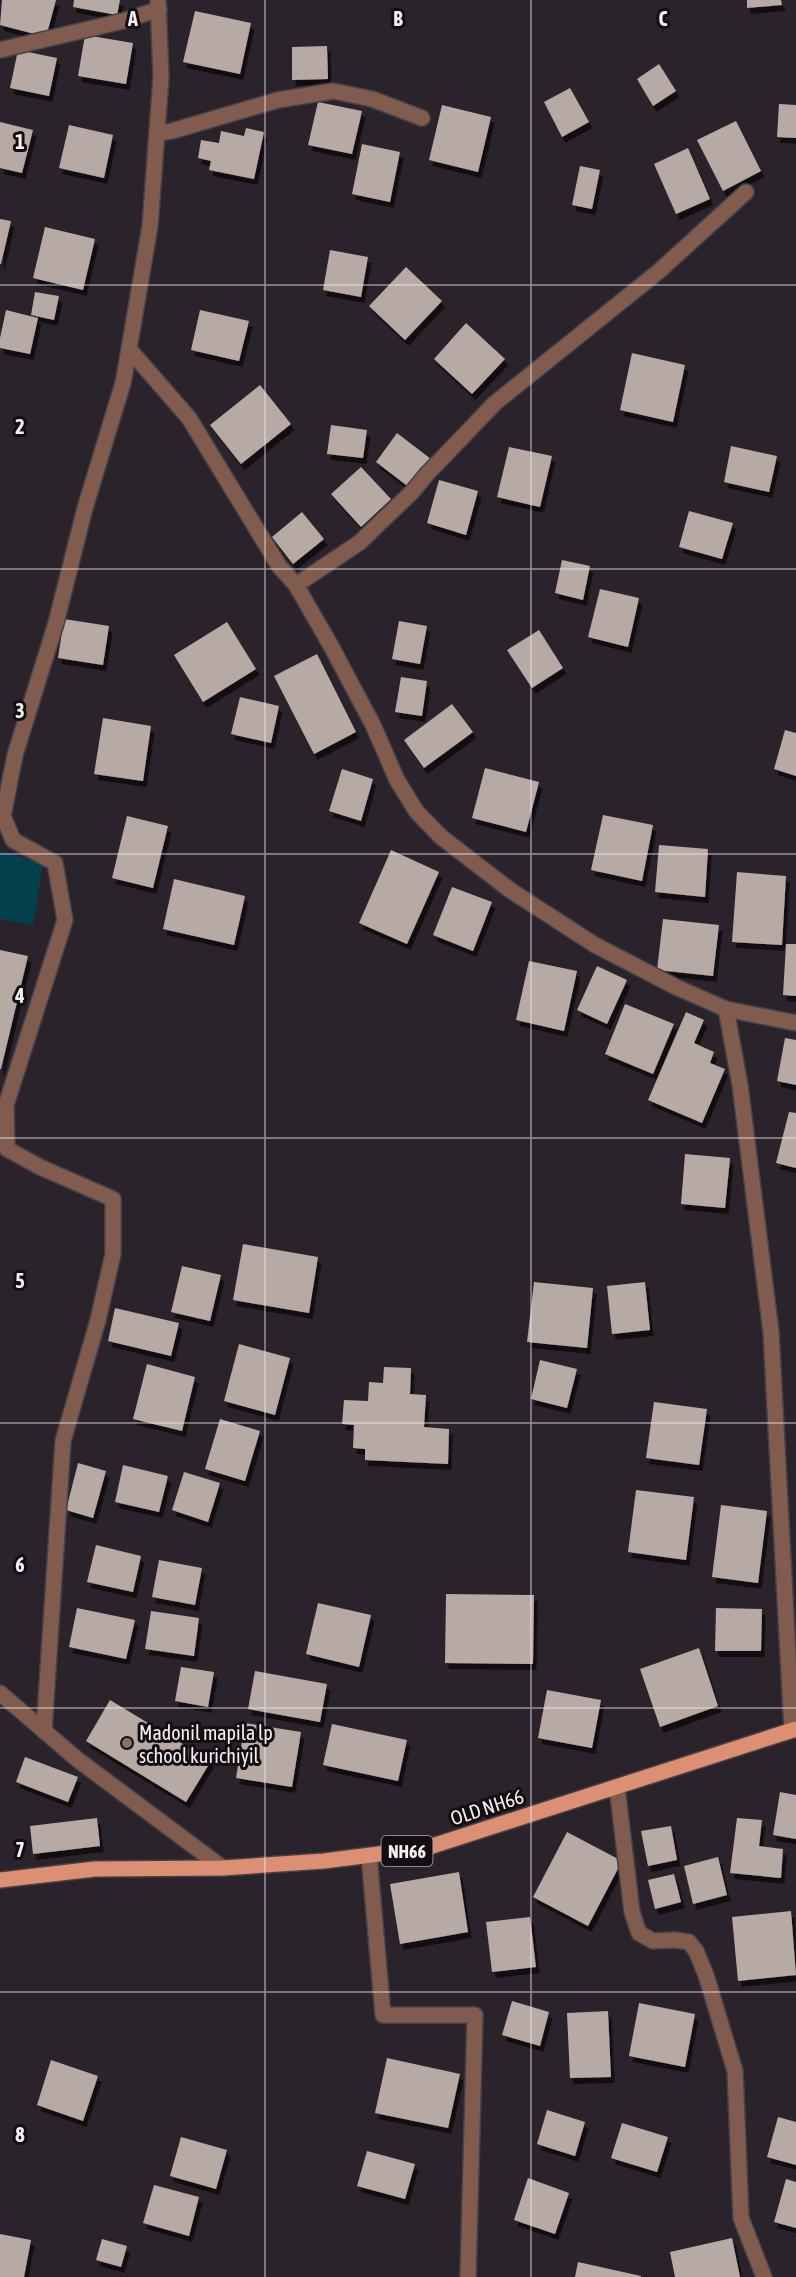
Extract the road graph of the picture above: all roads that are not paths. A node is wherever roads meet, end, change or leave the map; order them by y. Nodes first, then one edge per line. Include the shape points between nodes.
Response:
1 (159, 5) edge
2 (0, 50) edge
3 (422, 118) dead end
4 (157, 134) junction
5 (746, 192) dead end
6 (129, 349) junction
7 (296, 585) junction
8 (726, 1009) junction
9 (796, 1023) edge
10 (0, 1693) edge
11 (794, 1730) edge
12 (44, 1731) junction
13 (617, 1787) junction
14 (369, 1855) junction
15 (223, 1868) junction
16 (0, 1880) edge
17 (468, 2277) edge
18 (764, 2277) edge

1 - 2 street via 123,21
1 - 4 street via 161,77
3 - 4 street via 372,99 333,91 278,100
4 - 6 street via 150,226
5 - 7 street via 658,272 495,403 358,543
6 - 7 street via 189,418 279,566
6 - 12 street via 56,623 15,755 3,816 13,840 56,863 65,920 6,1105 7,1149 113,1199 113,1254 63,1441
7 - 8 street via 368,715 397,780 416,811 440,836 510,890 595,945
8 - 9 street
8 - 11 street via 740,1085 771,1332
10 - 12 street
11 - 13 main road, OLD NH66 / NH66
12 - 15 street
13 - 14 main road, OLD NH66 / NH66 via 426,1848
13 - 18 street via 639,1934 652,1941 689,1942 696,1951 735,2071 741,2218
14 - 15 main road, OLD NH66 / NH66
14 - 17 street via 383,2015 475,2015
15 - 16 main road, OLD NH66 / NH66 via 95,1869

